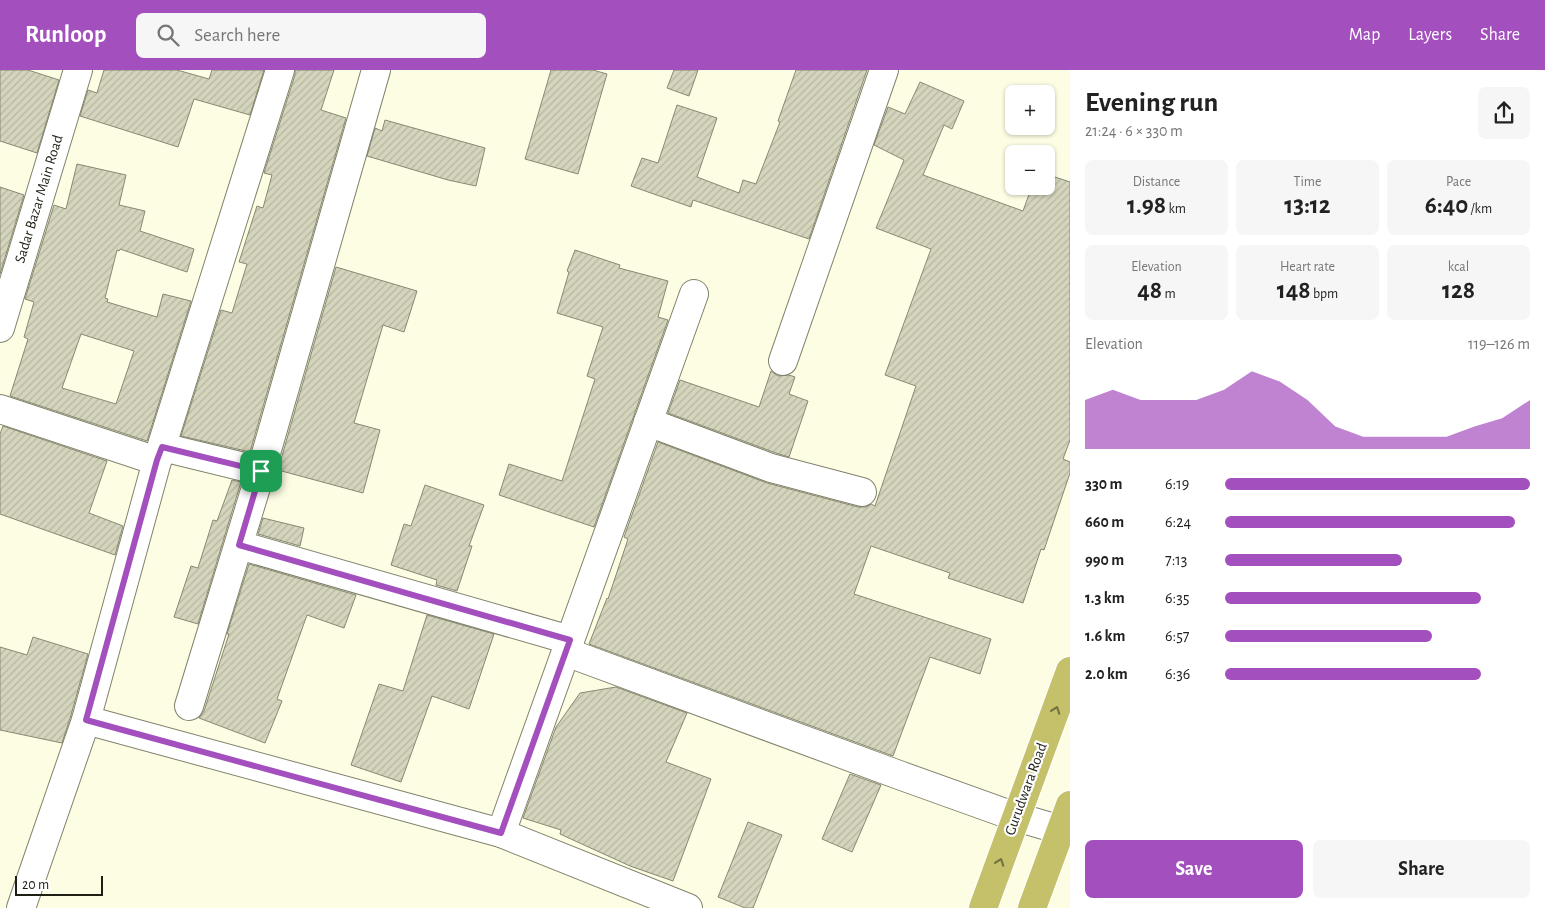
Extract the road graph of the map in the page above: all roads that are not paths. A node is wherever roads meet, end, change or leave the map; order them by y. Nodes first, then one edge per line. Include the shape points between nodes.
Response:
1 (78, 70) edge
2 (280, 70) edge
3 (376, 70) edge
4 (884, 70) edge
5 (694, 294) dead end
6 (0, 328) edge
7 (783, 361) dead end
8 (0, 409) edge
9 (648, 422) junction
10 (160, 454) junction
11 (261, 471) junction
12 (862, 492) dead end
13 (239, 545) junction
14 (568, 646) junction
15 (1070, 671) edge
16 (189, 706) dead end
17 (86, 720) junction
18 (1070, 805) edge
19 (1016, 817) junction
20 (1061, 830) junction
21 (501, 833) junction
22 (20, 908) edge
23 (688, 908) edge
24 (983, 908) edge
25 (1032, 908) edge

1 - 6 street, Sadar Bazar Main Road
2 - 10 street
3 - 11 street
4 - 7 street
5 - 9 street
8 - 10 street
9 - 12 street via 772,468
9 - 14 street
10 - 11 street
10 - 17 street
11 - 13 street
13 - 14 street
13 - 16 street
14 - 19 street
14 - 21 street
19 -> 15 main road, Gurudwara Road
17 - 21 street
17 - 22 street
18 - 20 main road
19 - 20 street
24 -> 19 main road, Gurudwara Road
20 - 25 main road
21 - 23 street

